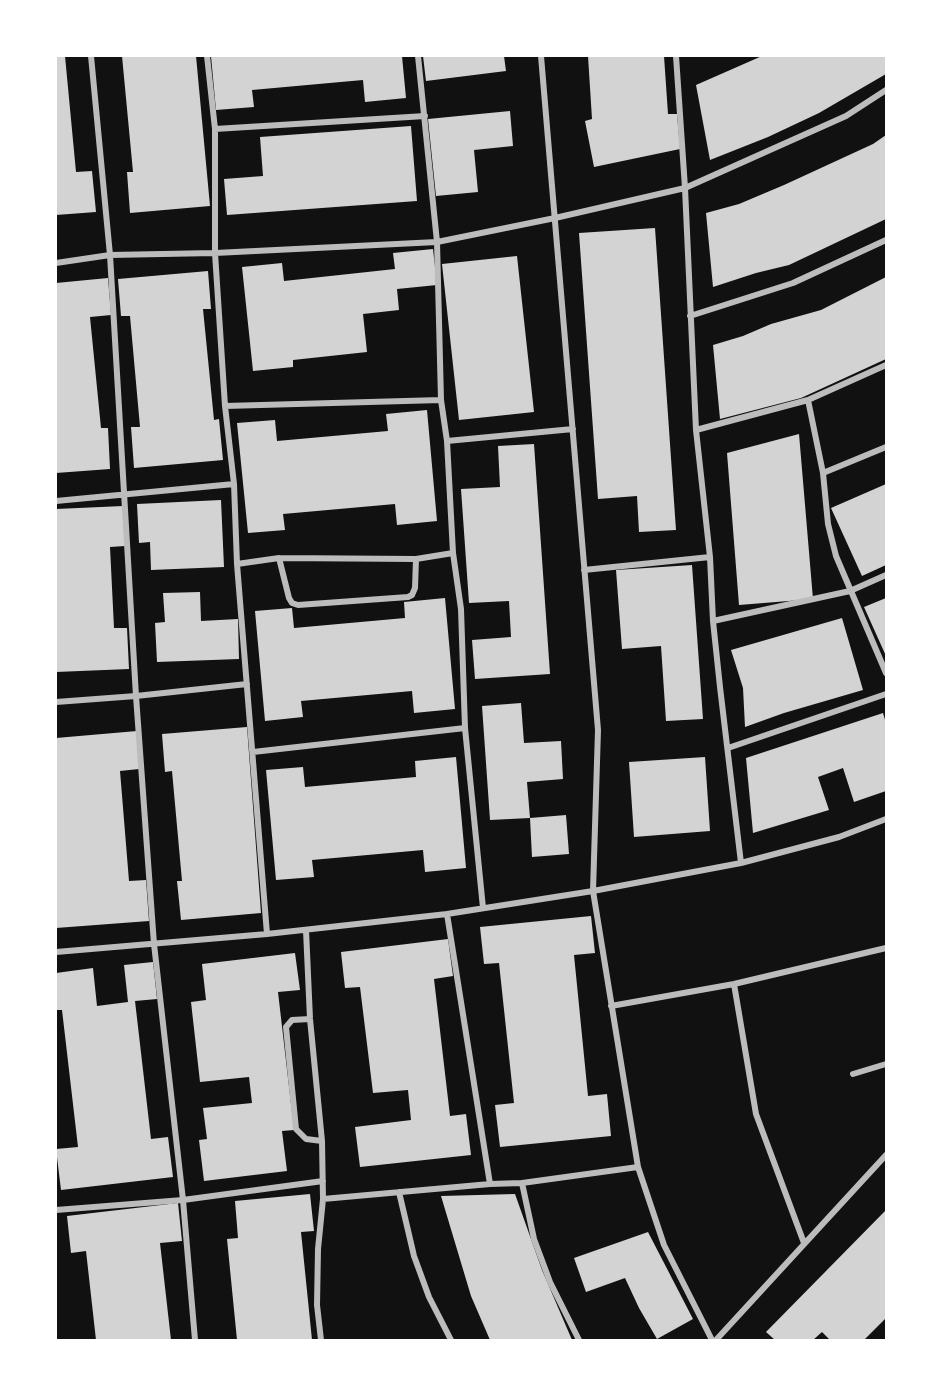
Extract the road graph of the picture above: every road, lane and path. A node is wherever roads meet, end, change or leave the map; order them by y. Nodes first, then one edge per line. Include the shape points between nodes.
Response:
1 (91, 56) edge
2 (207, 56) edge
3 (418, 56) edge
4 (541, 56) edge
5 (676, 56) edge
6 (886, 90) edge
7 (425, 116) junction
8 (215, 129) junction
9 (685, 188) junction
10 (555, 218) junction
11 (886, 240) edge
12 (437, 242) junction
13 (215, 253) junction
14 (110, 255) junction
15 (56, 263) edge
16 (690, 316) junction
17 (886, 365) edge
18 (441, 400) junction
19 (808, 400) junction
20 (225, 406) junction
21 (573, 429) junction
22 (696, 430) junction
23 (447, 441) junction
24 (886, 447) edge
25 (823, 473) junction
26 (234, 484) junction
27 (125, 493) junction
28 (56, 501) edge
29 (453, 553) junction
30 (710, 557) junction
31 (279, 558) junction
32 (416, 559) junction
33 (237, 564) junction
34 (584, 570) junction
35 (886, 575) edge
36 (850, 591) junction
37 (713, 621) junction
38 (886, 673) edge
39 (247, 684) junction
40 (886, 694) edge
41 (136, 696) junction
42 (56, 702) edge
43 (465, 728) junction
44 (728, 748) junction
45 (253, 752) junction
46 (886, 819) edge
47 (741, 863) junction
48 (593, 891) junction
49 (483, 908) junction
50 (447, 914) junction
51 (306, 930) junction
52 (267, 934) junction
53 (154, 944) junction
54 (886, 948) edge
55 (56, 952) edge
56 (734, 984) junction
57 (611, 1006) junction
58 (310, 1019) junction
59 (886, 1064) edge
60 (853, 1074) dead end
61 (322, 1141) junction
62 (886, 1155) edge
63 (638, 1167) junction
64 (323, 1182) junction
65 (522, 1183) junction
66 (490, 1184) junction
67 (399, 1192) junction
68 (323, 1199) junction
69 (183, 1200) junction
70 (56, 1210) edge
71 (804, 1243) junction
72 (195, 1341) edge
73 (321, 1341) edge
74 (451, 1341) edge
75 (579, 1341) edge
76 (714, 1341) edge

1 - 14 street
2 - 8 street
3 - 7 street
4 - 10 street
5 - 9 street
6 - 9 street via 846,116
7 - 8 street
7 - 12 street
8 - 13 street
9 - 10 street
9 - 16 street
10 - 12 street
10 - 21 street
11 - 16 street via 793,283
12 - 13 street
12 - 18 street
13 - 14 street
13 - 20 street
14 - 15 street
14 - 27 street
16 - 22 street
17 - 19 street
18 - 20 street
18 - 23 street
19 - 22 street
19 - 25 street
20 - 26 street
21 - 23 street
21 - 34 street
22 - 30 street
23 - 29 street
24 - 25 street
25 - 36 street via 828,524
26 - 27 street
26 - 33 street
27 - 28 street
27 - 41 street
29 - 32 street
29 - 43 street via 460,609
30 - 34 street
30 - 37 street
31 - 32 street
31 - 32 street via 289,598 298,605 408,597 415,588
31 - 33 street
33 - 39 street
34 - 48 street via 598,730
35 - 36 street
36 - 37 street
36 - 38 street
37 - 44 street
39 - 41 street
39 - 45 street
40 - 44 street
41 - 42 street
41 - 53 street
43 - 45 street
43 - 49 street
44 - 47 street
45 - 52 street
46 - 47 street via 839,837
47 - 48 street
48 - 49 street
48 - 57 street
49 - 50 street
50 - 51 street
50 - 66 street
51 - 52 street
51 - 58 street
52 - 53 street
53 - 55 street
53 - 69 street
54 - 56 street
56 - 57 street
56 - 71 street via 756,1114
57 - 63 street
58 - 61 street
58 - 61 street via 292,1020 286,1027 297,1129 306,1138
59 - 60 street
61 - 64 street
62 - 71 street
63 - 65 street
63 - 76 street via 664,1245
64 - 68 street
64 - 69 street
65 - 66 street
65 - 75 street via 534,1239
66 - 67 street
67 - 68 street
67 - 74 street via 414,1256
68 - 73 street via 317,1305
69 - 70 street
69 - 72 street
71 - 76 street

